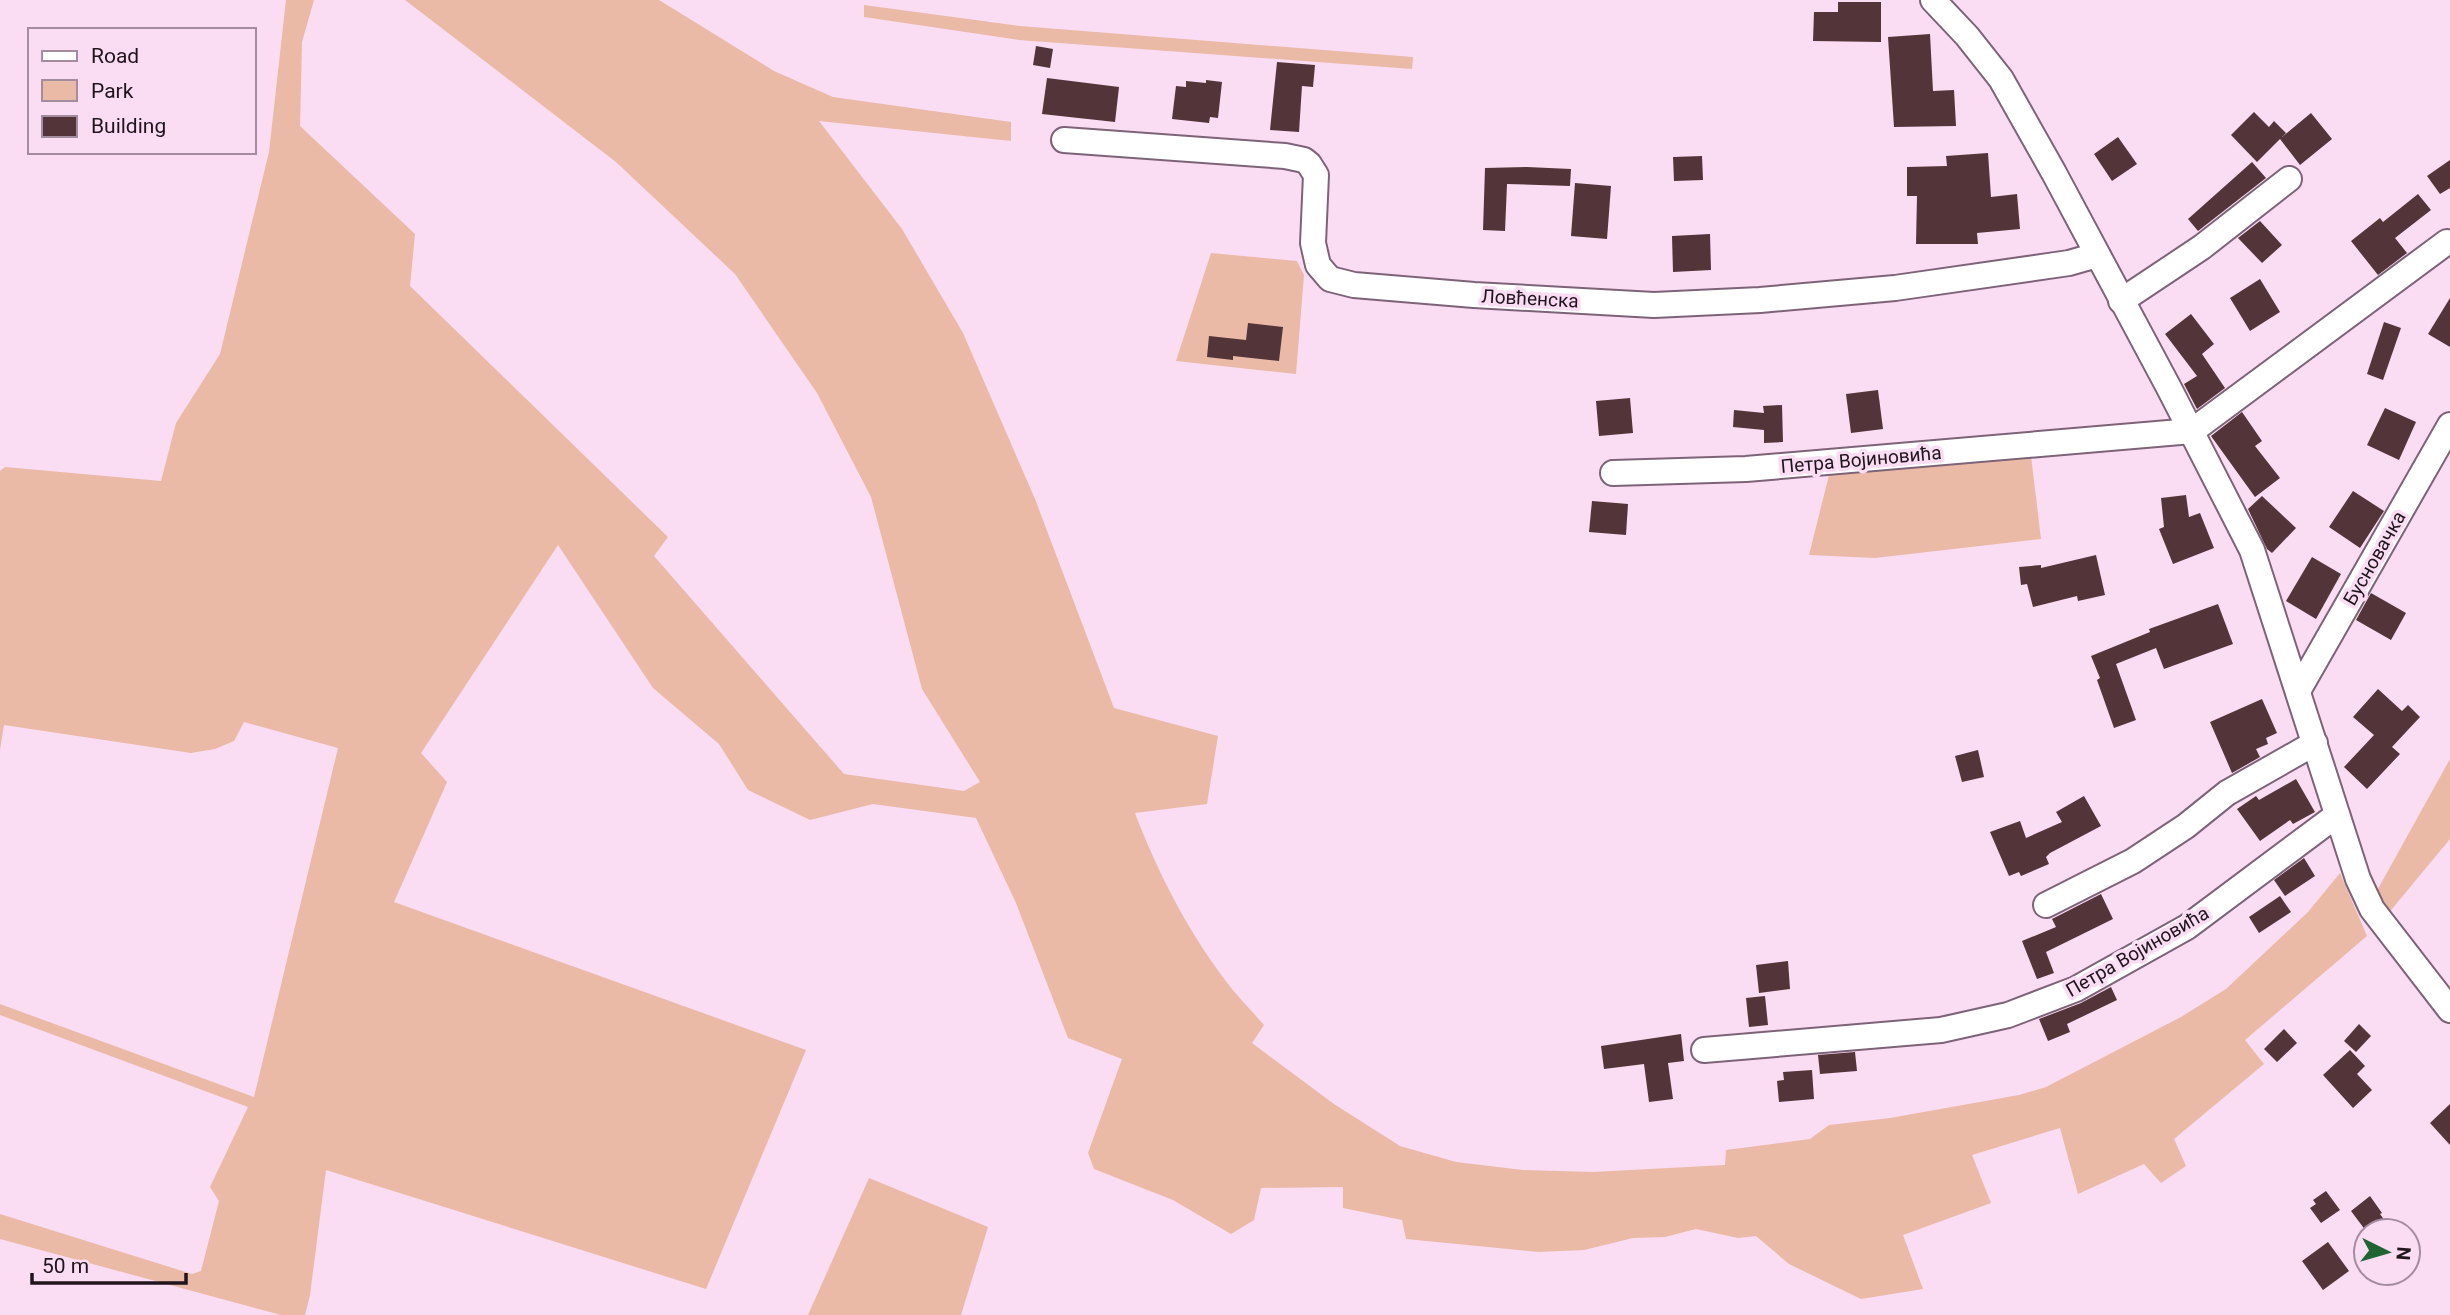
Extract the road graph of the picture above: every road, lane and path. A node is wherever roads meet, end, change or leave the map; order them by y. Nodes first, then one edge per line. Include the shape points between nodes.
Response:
1 (1933, 0) edge
2 (1064, 140) dead end
3 (2289, 179) dead end
4 (2447, 242) dead end
5 (2097, 255) junction
6 (2121, 300) junction
7 (2450, 425) edge
8 (2192, 431) junction
9 (1613, 473) dead end
10 (2298, 691) junction
11 (2315, 743) junction
12 (2337, 815) junction
13 (2046, 905) dead end
14 (2450, 1010) edge
15 (1704, 1050) dead end

1 - 5 street via 2001,79
2 - 5 street, Ловћенска via 1304,160 1317,184 1313,243 1318,265 1331,279 1354,285 1654,305 1895,288 2070,263
3 - 6 street via 2202,247
4 - 8 street
5 - 6 street
6 - 8 street
7 - 10 street, Бусновачка
8 - 9 street, Петра Војиновића via 1746,469
8 - 10 street via 2252,550
10 - 11 street
11 - 12 street
11 - 13 street via 2227,793 2133,861
12 - 14 street via 2372,909
12 - 15 street, Петра Војиновића via 2187,927 2076,989 2019,1011 1941,1030

